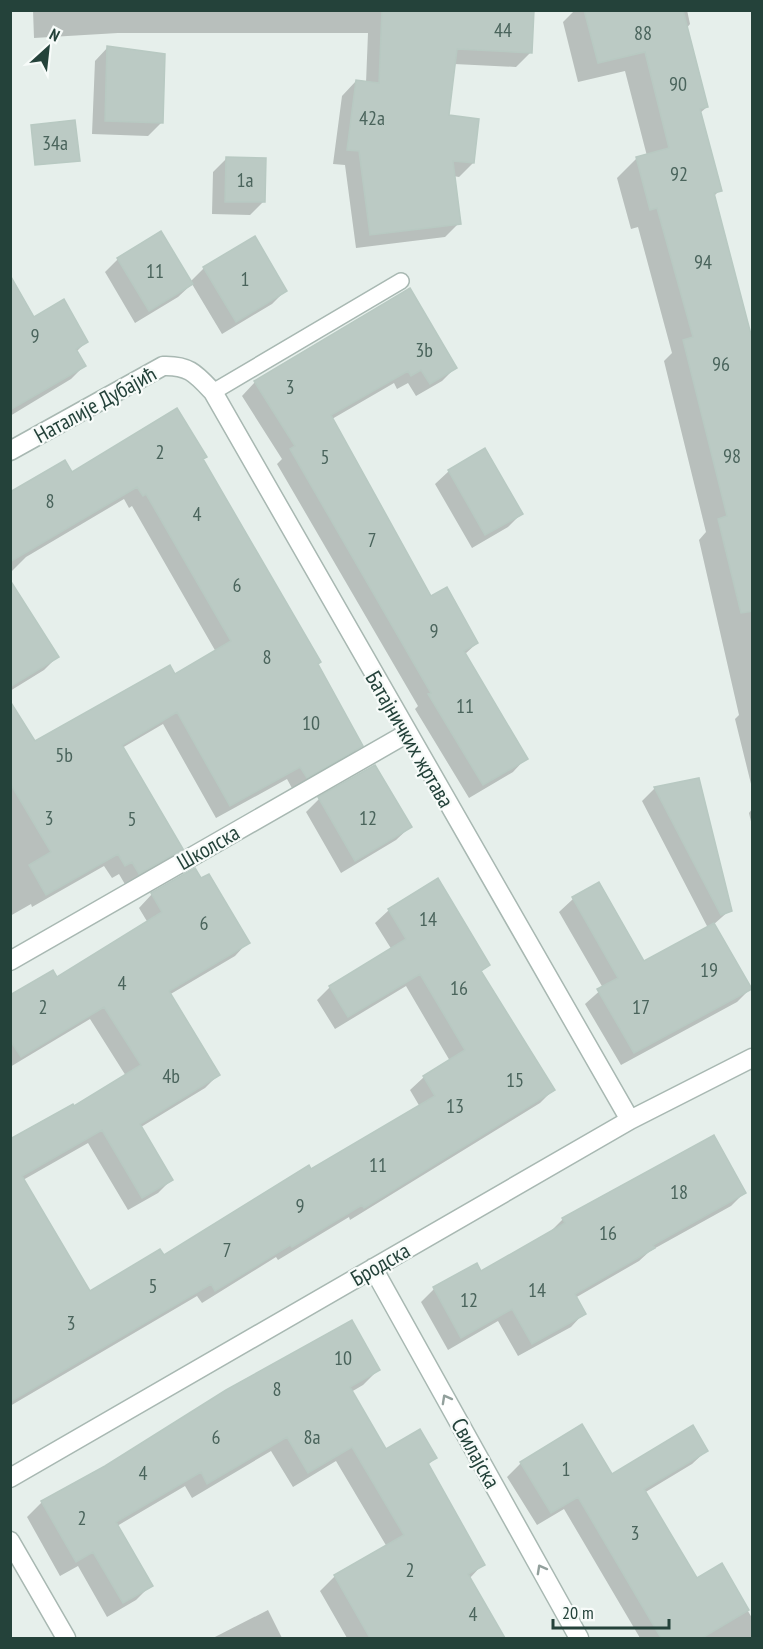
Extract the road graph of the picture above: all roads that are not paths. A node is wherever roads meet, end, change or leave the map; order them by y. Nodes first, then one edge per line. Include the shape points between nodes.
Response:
1 (401, 281) dead end
2 (181, 365) joint
3 (213, 392) junction
4 (10, 451) edge
5 (406, 734) junction
6 (10, 961) edge
7 (753, 1058) edge
8 (630, 1120) junction
9 (373, 1268) junction
10 (10, 1478) edge
11 (10, 1541) edge
12 (66, 1638) edge
13 (579, 1638) edge

1 - 3 lane
2 - 3 street, Батајничких жртава
2 - 4 street, Наталије Дубајић via 163,366 139,377
3 - 5 street, Батајничких жртава
5 - 6 street, Школска
5 - 8 street, Батајничких жртава
7 - 8 street, Бродска
8 - 9 street, Бродска
9 - 10 street, Бродска
13 -> 9 street, Свилајска
11 - 12 street

